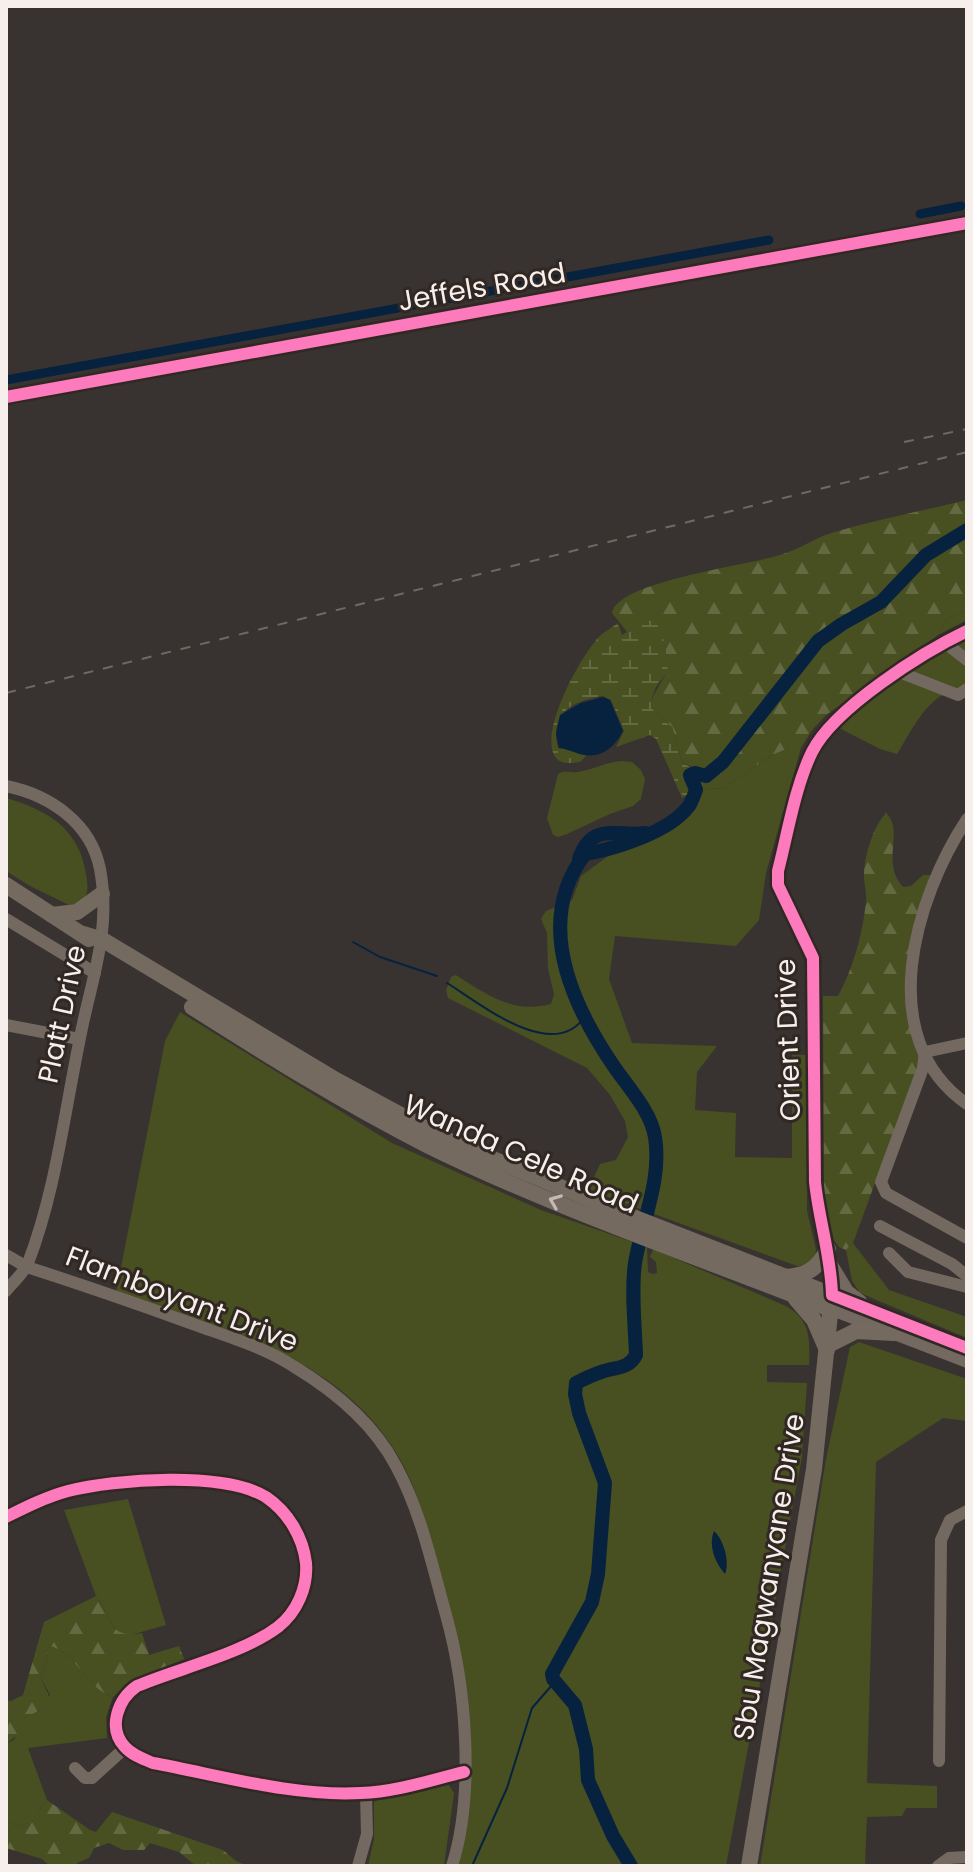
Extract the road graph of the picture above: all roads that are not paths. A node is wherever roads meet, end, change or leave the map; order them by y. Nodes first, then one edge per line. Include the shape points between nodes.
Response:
1 (967, 223) edge
2 (6, 397) edge
3 (967, 631) edge
4 (944, 642) junction
5 (967, 660) edge
6 (899, 672) junction
7 (967, 689) edge
8 (6, 786) edge
9 (967, 819) edge
10 (6, 885) edge
11 (102, 894) junction
12 (6, 896) edge
13 (33, 903) junction
14 (52, 915) junction
15 (6, 919) edge
16 (102, 945) junction
17 (95, 973) junction
18 (6, 1025) edge
19 (79, 1039) junction
20 (967, 1043) edge
21 (925, 1052) junction
22 (967, 1104) edge
23 (880, 1226) dead end
24 (967, 1238) edge
25 (889, 1253) dead end
26 (6, 1255) edge
27 (830, 1256) junction
28 (27, 1267) junction
29 (967, 1276) edge
30 (786, 1285) junction
31 (967, 1287) edge
32 (6, 1291) edge
33 (832, 1303) junction
34 (873, 1311) junction
35 (894, 1333) junction
36 (828, 1348) junction
37 (967, 1348) edge
38 (967, 1362) edge
39 (967, 1511) edge
40 (6, 1517) edge
41 (126, 1747) junction
42 (939, 1761) dead end
43 (75, 1768) dead end
44 (464, 1772) junction
45 (366, 1793) junction
46 (967, 1857) edge
47 (358, 1866) edge
48 (452, 1866) edge
49 (749, 1866) edge
50 (938, 1866) edge

1 - 2 street, Jeffels Road
3 - 4 street, Orient Drive
4 - 5 street
4 - 6 street, Orient Drive
6 - 7 street via 958,695
6 - 27 street, Orient Drive via 828,727 812,752 778,871 778,885 813,958 815,1182
8 - 11 street, Platt Drive via 51,802 73,817 100,868
9 - 21 street via 930,890 914,949 910,997
10 - 13 main road, Wanda Cele Road
11 - 14 main road via 77,912
11 - 16 street, Platt Drive
12 - 13 street
13 - 14 main road, Wanda Cele Road
14 - 16 main road, Wanda Cele Road
15 - 17 street
16 - 17 street, Platt Drive
16 - 30 main road, Wanda Cele Road via 263,1053 470,1165
17 - 19 street, Platt Drive
18 - 19 street
19 - 28 street, Platt Drive via 60,1144
20 - 21 street
21 - 22 street
21 - 24 street via 881,1186
23 - 29 street
25 - 31 street via 908,1272
26 - 28 street, Flamboyant Drive
27 - 30 main road
27 - 33 street, Orient Drive
27 - 34 street via 848,1291
28 - 32 street, Platt Drive
28 - 44 street, Flamboyant Drive via 291,1364 349,1407 369,1429 397,1467 414,1506 450,1630 463,1710
30 - 33 main road, Wanda Cele Road
30 - 36 main road
33 - 34 street, Wanda Cele Road
33 - 35 street, Wanda Cele Road
33 - 36 main road, Sbu Magwanyane Drive
34 - 37 street, Wanda Cele Road
35 - 36 main road via 856,1331
35 - 38 street, Wanda Cele Road
36 - 49 main road, Sbu Magwanyane Drive via 796,1590
39 - 42 street via 950,1520 941,1540
40 - 41 street via 52,1496 132,1481 237,1486 267,1498 290,1519 305,1552 305,1577 290,1615 254,1640 131,1691 118,1709 118,1734
41 - 43 street via 92,1778
41 - 45 street via 153,1763 281,1787
44 - 45 street
44 - 48 street, Flamboyant Drive
45 - 47 street via 367,1834
46 - 50 street via 949,1858

